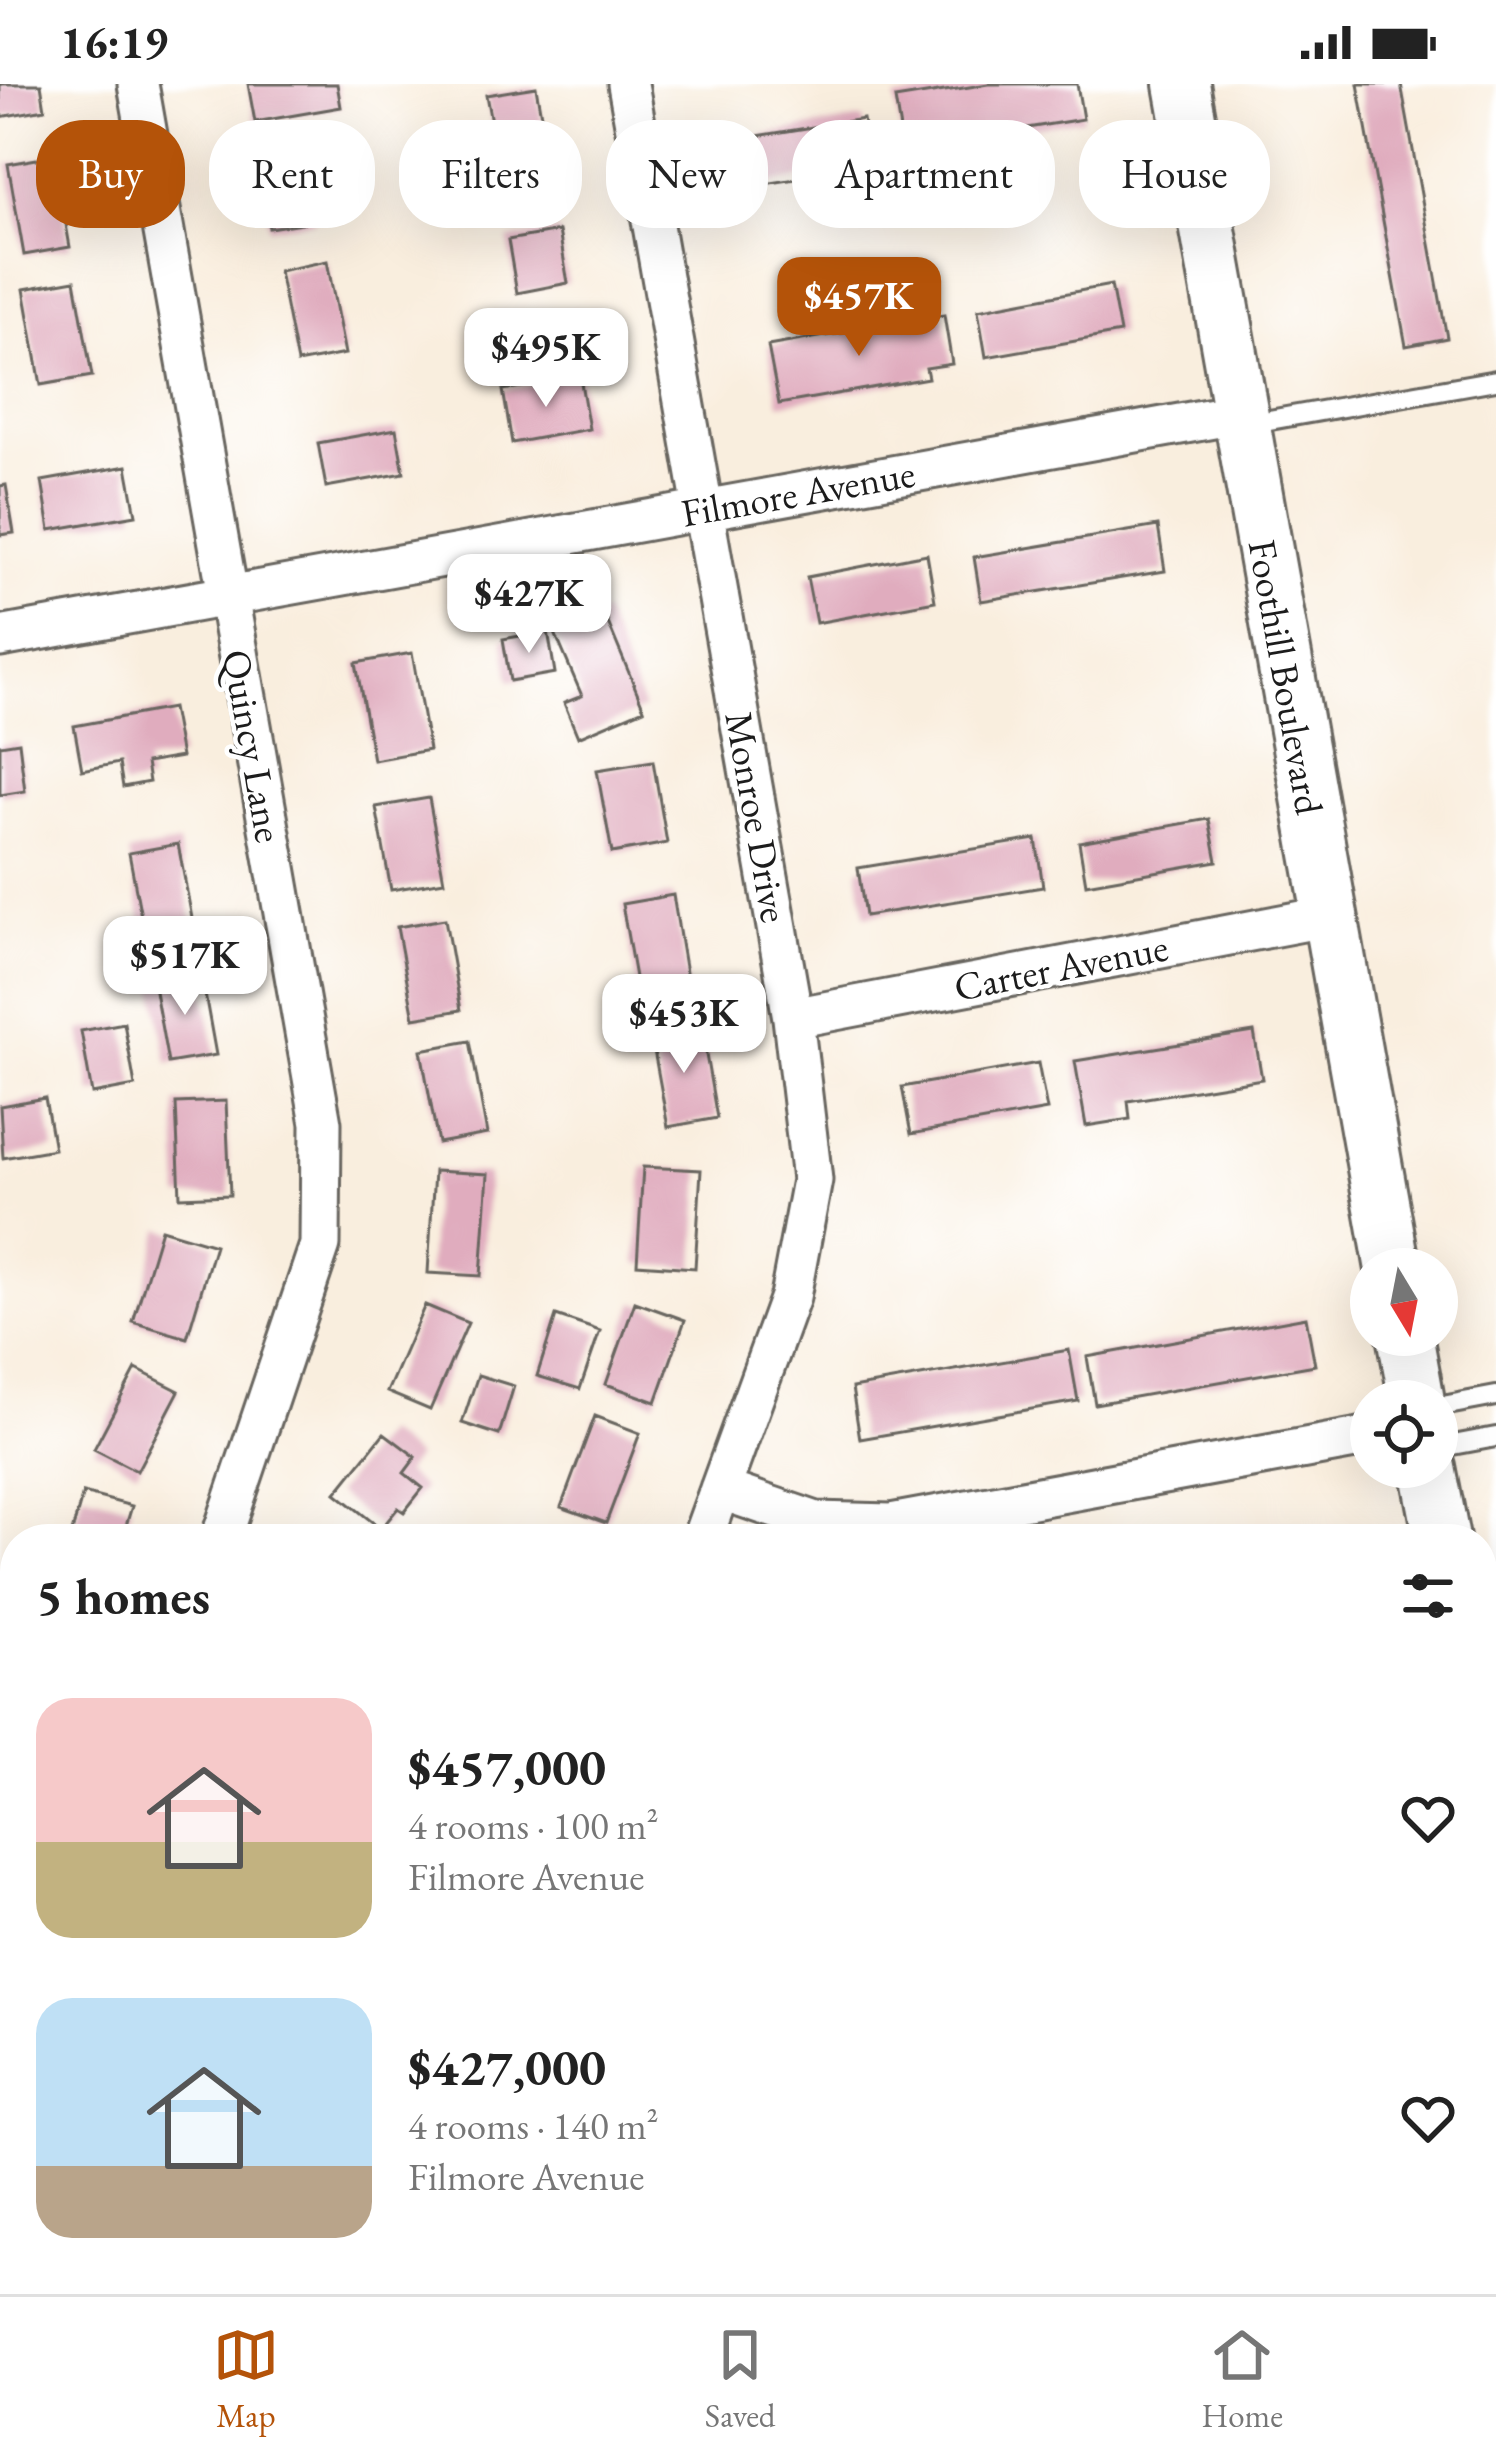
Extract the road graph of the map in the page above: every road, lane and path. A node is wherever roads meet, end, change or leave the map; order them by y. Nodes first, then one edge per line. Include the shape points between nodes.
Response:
1 (137, 84) edge
2 (628, 84) edge
3 (1182, 84) edge
4 (1496, 380) edge
5 (1242, 419) junction
6 (701, 511) junction
7 (226, 595) junction
8 (0, 637) edge
9 (1329, 916) junction
10 (793, 1018) junction
11 (1389, 1248) edge
12 (1496, 1396) edge
13 (1458, 1403) edge
14 (1496, 1437) edge
15 (1350, 1440) edge
16 (1458, 1444) edge
17 (1432, 1488) edge
18 (720, 1489) junction
19 (226, 1524) edge
20 (707, 1524) edge
21 (1439, 1524) edge

1 - 7 street, Quincy Lane
2 - 6 street, Monroe Drive
3 - 5 main road, Foothill Boulevard
4 - 5 lane
5 - 6 street, Filmore Avenue
5 - 9 main road, Foothill Boulevard
6 - 7 street, Filmore Avenue
6 - 10 street, Monroe Drive
7 - 8 street, Filmore Avenue
7 - 19 street, Quincy Lane via 321,1123 320,1245
9 - 10 street, Carter Avenue
9 - 11 main road, Foothill Boulevard
10 - 18 street, Monroe Drive via 812,1180 790,1297
12 - 13 lane
14 - 16 lane
15 - 18 street via 891,1524 816,1522
17 - 21 main road
18 - 20 street, Monroe Drive

